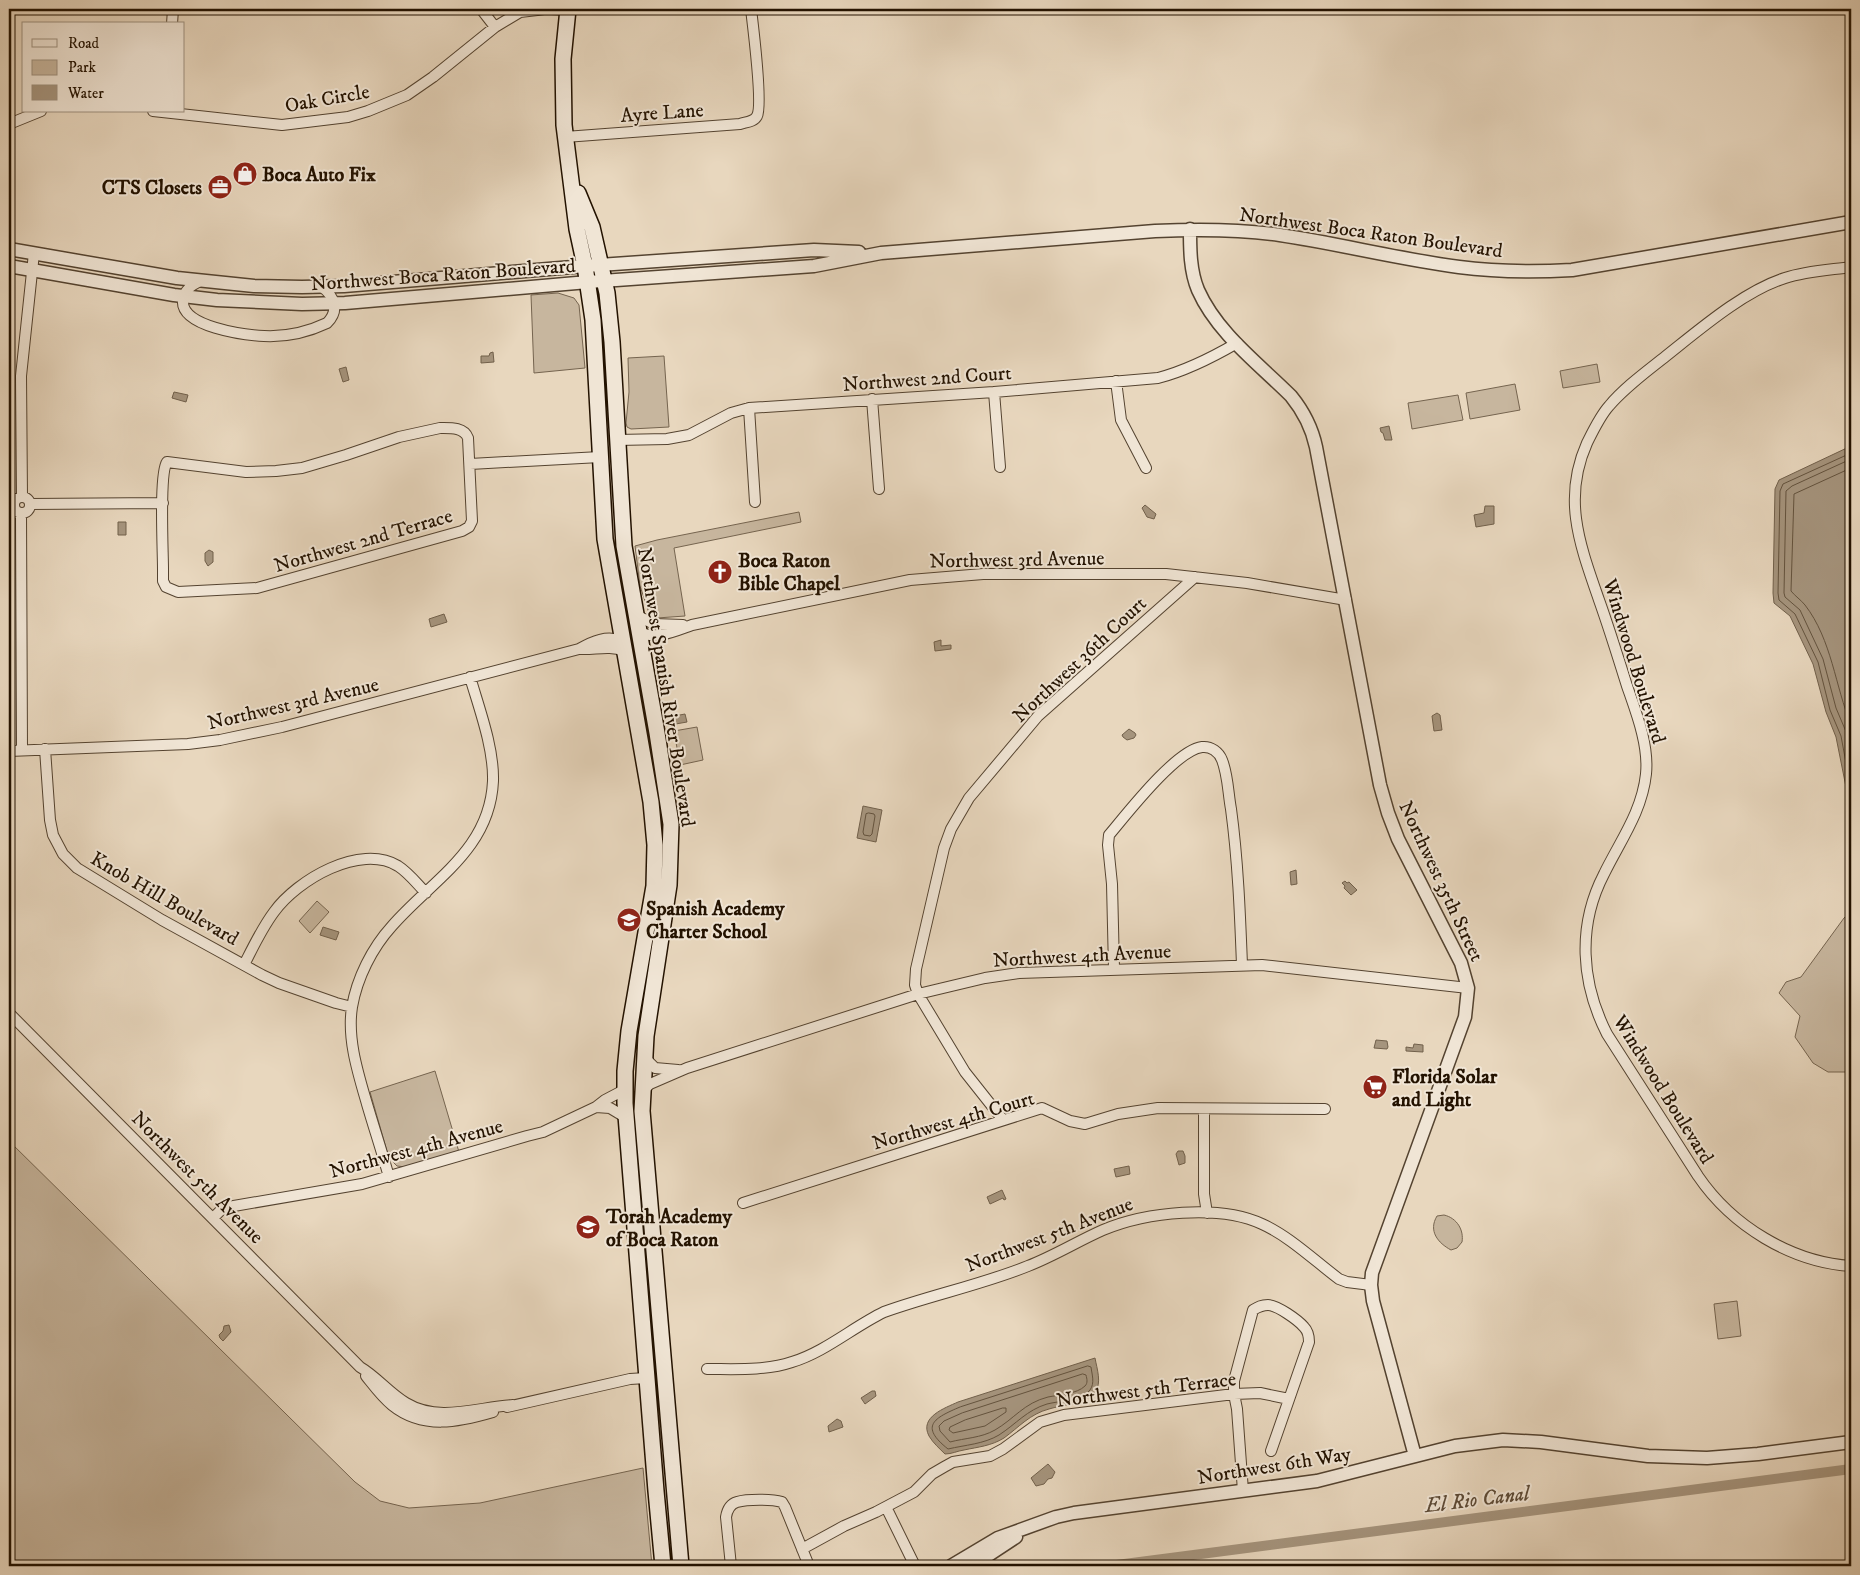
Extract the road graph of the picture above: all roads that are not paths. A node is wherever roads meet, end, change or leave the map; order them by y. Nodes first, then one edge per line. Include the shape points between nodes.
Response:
1 (173, 9) edge
2 (481, 9) edge
3 (752, 9) edge
4 (568, 10) edge
5 (172, 22) edge
6 (495, 27) junction
7 (39, 112) edge
8 (169, 112) edge
9 (9, 124) edge
10 (565, 136) junction
11 (572, 178) junction
12 (1851, 222) edge
13 (1190, 229) junction
14 (9, 249) edge
15 (34, 253) junction
16 (882, 253) junction
17 (602, 265) junction
18 (9, 266) edge
19 (585, 266) junction
20 (1851, 267) edge
21 (32, 270) junction
22 (200, 281) junction
23 (588, 282) junction
24 (605, 282) junction
25 (322, 287) junction
26 (184, 296) junction
27 (335, 303) junction
28 (1237, 343) junction
29 (1116, 381) junction
30 (994, 392) junction
31 (872, 399) junction
32 (749, 408) junction
33 (617, 440) junction
34 (600, 457) junction
35 (470, 464) junction
36 (1000, 468) dead end
37 (1146, 468) dead end
38 (879, 489) dead end
39 (22, 497) junction
40 (755, 502) dead end
41 (163, 503) junction
42 (30, 504) junction
43 (22, 513) junction
44 (605, 539) junction
45 (1196, 577) junction
46 (1346, 600) junction
47 (636, 614) junction
48 (692, 625) junction
49 (639, 632) junction
50 (623, 646) junction
51 (470, 677) junction
52 (657, 733) junction
53 (641, 748) junction
54 (45, 749) junction
55 (22, 750) junction
56 (9, 751) edge
57 (672, 834) junction
58 (426, 893) junction
59 (244, 965) junction
60 (1242, 965) junction
61 (1114, 969) junction
62 (1468, 988) junction
63 (918, 994) junction
64 (352, 1007) junction
65 (9, 1013) edge
66 (644, 1057) junction
67 (681, 1070) junction
68 (624, 1090) junction
69 (642, 1091) junction
70 (596, 1107) junction
71 (1204, 1109) junction
72 (1326, 1109) dead end
73 (625, 1117) junction
74 (1002, 1120) junction
75 (389, 1177) junction
76 (743, 1203) dead end
77 (1207, 1213) junction
78 (212, 1218) junction
79 (1851, 1266) edge
80 (1371, 1285) junction
81 (707, 1369) dead end
82 (646, 1378) junction
83 (1234, 1394) junction
84 (1289, 1399) junction
85 (1851, 1442) edge
86 (1270, 1451) dead end
87 (1415, 1456) junction
88 (673, 1476) junction
89 (1243, 1491) junction
90 (886, 1507) junction
91 (1033, 1526) junction
92 (802, 1549) junction
93 (663, 1566) edge
94 (681, 1566) edge
95 (731, 1566) edge
96 (807, 1566) edge
97 (915, 1566) edge
98 (951, 1566) edge
99 (972, 1566) edge

1 - 5 street
2 - 6 street
3 - 10 street, Ayre Lane via 759,98 758,114 754,119 740,124
4 - 6 street, Oak Circle via 525,10
4 - 10 main road, Northwest Spanish River Boulevard via 563,76
6 - 8 street, Oak Circle via 401,98 348,117 282,125
7 - 9 street
10 - 11 main road, Northwest Spanish River Boulevard
11 - 17 main road, Northwest Spanish River Boulevard via 592,227
11 - 19 main road, Northwest Spanish River Boulevard via 577,229
12 - 13 street, Northwest Boca Raton Boulevard via 1572,270 1535,272 1460,267 1280,235
13 - 16 street, Northwest Boca Raton Boulevard
13 - 28 street, Northwest 35th Street via 1192,268 1198,289 1216,321
14 - 15 street, Northwest Boca Raton Boulevard
15 - 21 street
15 - 22 street, Northwest Boca Raton Boulevard
16 - 17 street, Northwest Boca Raton Boulevard via 814,250
16 - 24 street, Northwest Boca Raton Boulevard via 814,266
17 - 19 street, Northwest Boca Raton Boulevard
17 - 24 main road, Northwest Spanish River Boulevard
18 - 21 street, Northwest Boca Raton Boulevard
19 - 23 main road, Northwest Spanish River Boulevard
19 - 25 street, Northwest Boca Raton Boulevard
20 - 79 street, Windwood Boulevard via 1798,274 1764,287 1731,307 1629,385 1607,408 1591,435 1578,468 1574,504 1579,540 1634,708 1647,772 1637,813 1603,875 1586,930 1585,959 1598,1017 1701,1181 1730,1213 1784,1248 1824,1262
21 - 26 street, Northwest Boca Raton Boulevard
21 - 39 street via 21,376
22 - 25 street, Northwest Boca Raton Boulevard
22 - 26 street via 186,290
23 - 24 street, Northwest Boca Raton Boulevard
23 - 27 street, Northwest Boca Raton Boulevard
23 - 34 main road, Northwest Spanish River Boulevard
24 - 33 main road, Northwest Spanish River Boulevard via 612,334
25 - 27 street
26 - 27 street, Northwest Boca Raton Boulevard via 260,303
26 - 27 street via 183,306 194,319 221,329 263,336 287,335 328,323 334,314
28 - 29 street, Northwest 2nd Court via 1172,374
28 - 46 street, Northwest 35th Street via 1298,404 1311,429
29 - 30 street, Northwest 2nd Court
29 - 37 street via 1121,420
30 - 31 street, Northwest 2nd Court
30 - 36 street
31 - 32 street, Northwest 2nd Court
31 - 38 street
32 - 33 street, Northwest 2nd Court via 731,413 689,435
32 - 40 street
33 - 47 main road, Northwest Spanish River Boulevard via 622,531
34 - 35 street
34 - 44 main road, Northwest Spanish River Boulevard
35 - 41 street, Northwest 2nd Terrace via 466,434 462,430 446,428 399,437 302,468 246,472 168,462
35 - 41 street, Northwest 2nd Terrace via 472,521 469,527 257,588 178,592 166,587 163,581
39 - 42 street
39 - 43 street via 16,498 13,505
41 - 42 street
42 - 43 street
43 - 55 street
44 - 49 main road via 616,565 627,619
44 - 50 main road, Northwest Spanish River Boulevard
45 - 46 street, Northwest 3rd Avenue
45 - 48 street, Northwest 3rd Avenue via 1160,574 956,575 910,580
45 - 63 street, Northwest 36th Court via 1038,716 969,798 944,848 916,969
46 - 62 street, Northwest 35th Street via 1388,812 1406,856 1461,963
47 - 48 street, Northwest 3rd Avenue via 654,624
47 - 49 main road, Northwest Spanish River Boulevard
48 - 49 street, Northwest 3rd Avenue via 652,636
49 - 52 main road, Northwest Spanish River Boulevard
50 - 51 street, Northwest 3rd Avenue via 607,638
50 - 52 main road via 634,654 645,709
50 - 53 main road, Northwest Spanish River Boulevard
51 - 54 street, Northwest 3rd Avenue via 282,727 220,740
51 - 58 street via 491,764 493,780 489,804 478,834 466,852
52 - 57 main road, Northwest Spanish River Boulevard
53 - 57 main road via 659,806
53 - 68 main road, Northwest Spanish River Boulevard via 653,816 655,860 630,1021
54 - 55 street, Northwest 3rd Avenue
54 - 59 street, Knob Hill Boulevard via 50,823 58,846 70,861 92,878
55 - 56 street, Northwest 3rd Avenue
57 - 66 main road, Northwest Spanish River Boulevard via 669,885
58 - 59 street via 399,867 381,860 360,860 323,872 295,889 280,904
58 - 64 street via 393,925 371,954
59 - 64 street, Knob Hill Boulevard via 279,983
60 - 61 street, Northwest 4th Avenue
60 - 61 street via 1237,853 1222,760 1217,751 1202,747 1189,752 1151,784 1109,836
60 - 62 street, Northwest 4th Avenue via 1281,966
61 - 63 street, Northwest 4th Avenue via 1019,973
62 - 80 street, Northwest 35th Street via 1465,1017 1379,1251
63 - 67 street, Northwest 4th Avenue
63 - 74 street via 966,1072
64 - 75 street via 354,1054
65 - 78 street, Northwest 5th Avenue
66 - 67 street, Northwest 4th Avenue via 655,1068
66 - 69 main road, Northwest Spanish River Boulevard
67 - 69 street, Northwest 4th Avenue
68 - 70 street, Northwest 4th Avenue
68 - 73 main road, Northwest Spanish River Boulevard
69 - 88 main road, Northwest Spanish River Boulevard
70 - 73 street via 610,1108
70 - 75 street, Northwest 4th Avenue via 543,1132
71 - 72 street, Northwest 4th Court
71 - 74 street, Northwest 4th Court via 1158,1108 1078,1124 1042,1108
71 - 77 street
73 - 82 main road, Northwest Spanish River Boulevard
74 - 76 street, Northwest 4th Court
75 - 78 street, Northwest 4th Avenue via 228,1208
77 - 80 street, Northwest 5th Avenue via 1235,1215 1263,1224 1339,1279
77 - 81 street, Northwest 5th Avenue via 1154,1216 1122,1223 1028,1266 884,1312 823,1348 791,1362 757,1368
78 - 82 street, Northwest 5th Avenue via 360,1367 407,1404 426,1411 449,1413 513,1405
80 - 87 street, Northwest 35th Street
82 - 88 main road via 656,1390 661,1435
82 - 93 main road, Northwest Spanish River Boulevard
83 - 84 street, Northwest 5th Terrace via 1260,1393
83 - 84 street via 1234,1381 1253,1310 1270,1304 1280,1308 1308,1334 1309,1342
83 - 89 street
83 - 90 street, Northwest 5th Terrace via 1050,1418 1031,1427 990,1456 944,1466 914,1492
84 - 86 street
85 - 87 street, Northwest 6th Way via 1707,1458 1648,1456 1503,1440
87 - 89 street, Northwest 6th Way via 1317,1481
88 - 94 main road, Northwest Spanish River Boulevard
89 - 91 street, Northwest 6th Way via 1074,1513
90 - 92 street, Northwest 5th Terrace
90 - 97 street
91 - 98 street, Northwest 6th Way via 998,1538
91 - 99 street, Northwest 6th Way
92 - 95 street via 782,1502 736,1502 730,1506 726,1518
92 - 96 street

